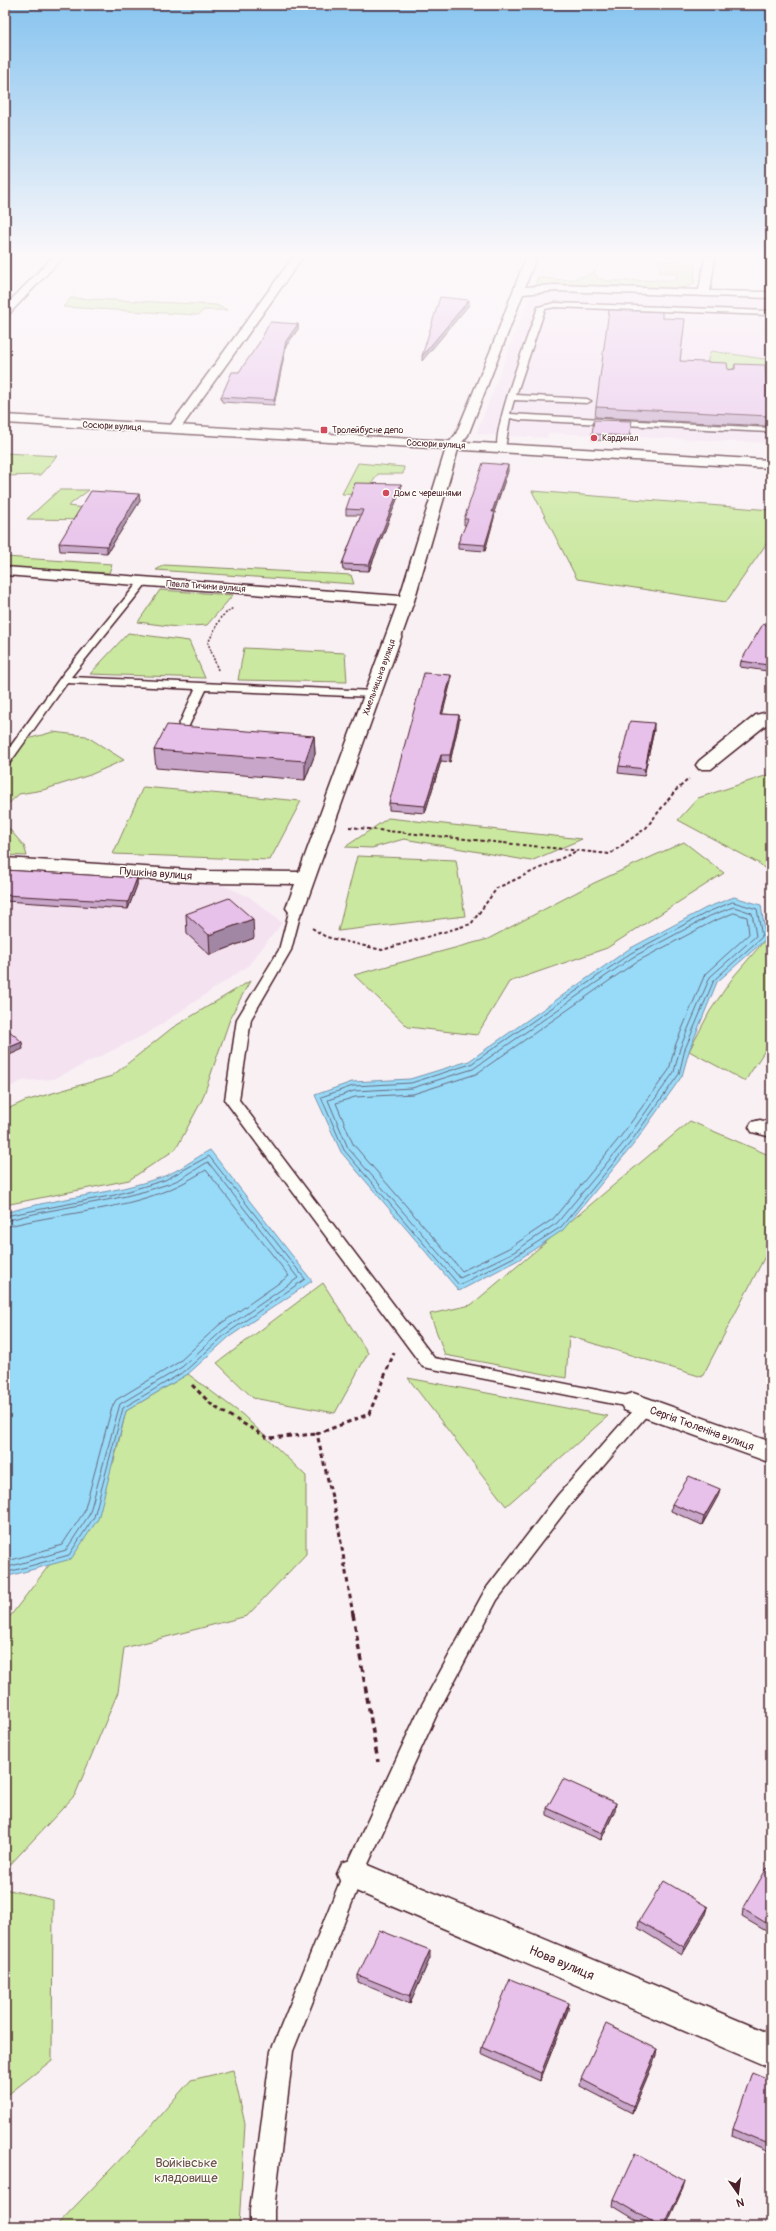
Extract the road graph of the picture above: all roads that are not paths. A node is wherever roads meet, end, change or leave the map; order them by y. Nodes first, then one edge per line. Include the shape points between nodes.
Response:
1 (223, 361) edge
2 (491, 361) edge
3 (523, 361) edge
4 (511, 397) junction
5 (587, 401) dead end
6 (506, 415) junction
7 (5, 419) edge
8 (174, 429) junction
9 (771, 430) edge
10 (453, 445) junction
11 (501, 448) junction
12 (771, 464) edge
13 (5, 571) edge
14 (143, 582) junction
15 (406, 601) junction
16 (64, 680) junction
17 (202, 686) junction
18 (373, 694) junction
19 (771, 716) edge
20 (179, 736) edge
21 (5, 762) edge
22 (705, 765) road end
23 (5, 864) edge
24 (307, 878) junction
25 (295, 912) joint
26 (639, 1405) junction
27 (771, 1453) edge
28 (354, 1874) junction
29 (771, 2051) edge
30 (262, 2226) edge

1 - 8 street
2 - 10 street, Хмельницька вулиця via 462,435
3 - 4 lane
4 - 5 lane
4 - 6 lane
6 - 9 lane via 540,419
6 - 11 lane
7 - 8 street, Сосюри вулиця
8 - 10 street, Сосюри вулиця
10 - 11 street, Сосюри вулиця
10 - 15 street, Хмельницька вулиця
11 - 12 street, Сосюри вулиця
13 - 14 street, Павла Тичини вулиця
14 - 15 street, Павла Тичини вулиця
14 - 16 lane
15 - 18 street, Хмельницька вулиця
16 - 17 lane
16 - 21 lane
17 - 18 lane
17 - 20 lane
18 - 24 street, Хмельницька вулиця
19 - 22 street via 762,719
23 - 24 street, Пушкіна вулиця via 206,877
24 - 25 street, Хмельницька вулиця
25 - 26 lane via 285,950 244,1019 232,1100 429,1363
26 - 27 street, Сергія Тюленіна вулиця
26 - 28 lane via 491,1595 428,1712
28 - 29 street, Нова вулиця
28 - 30 lane via 282,2051

